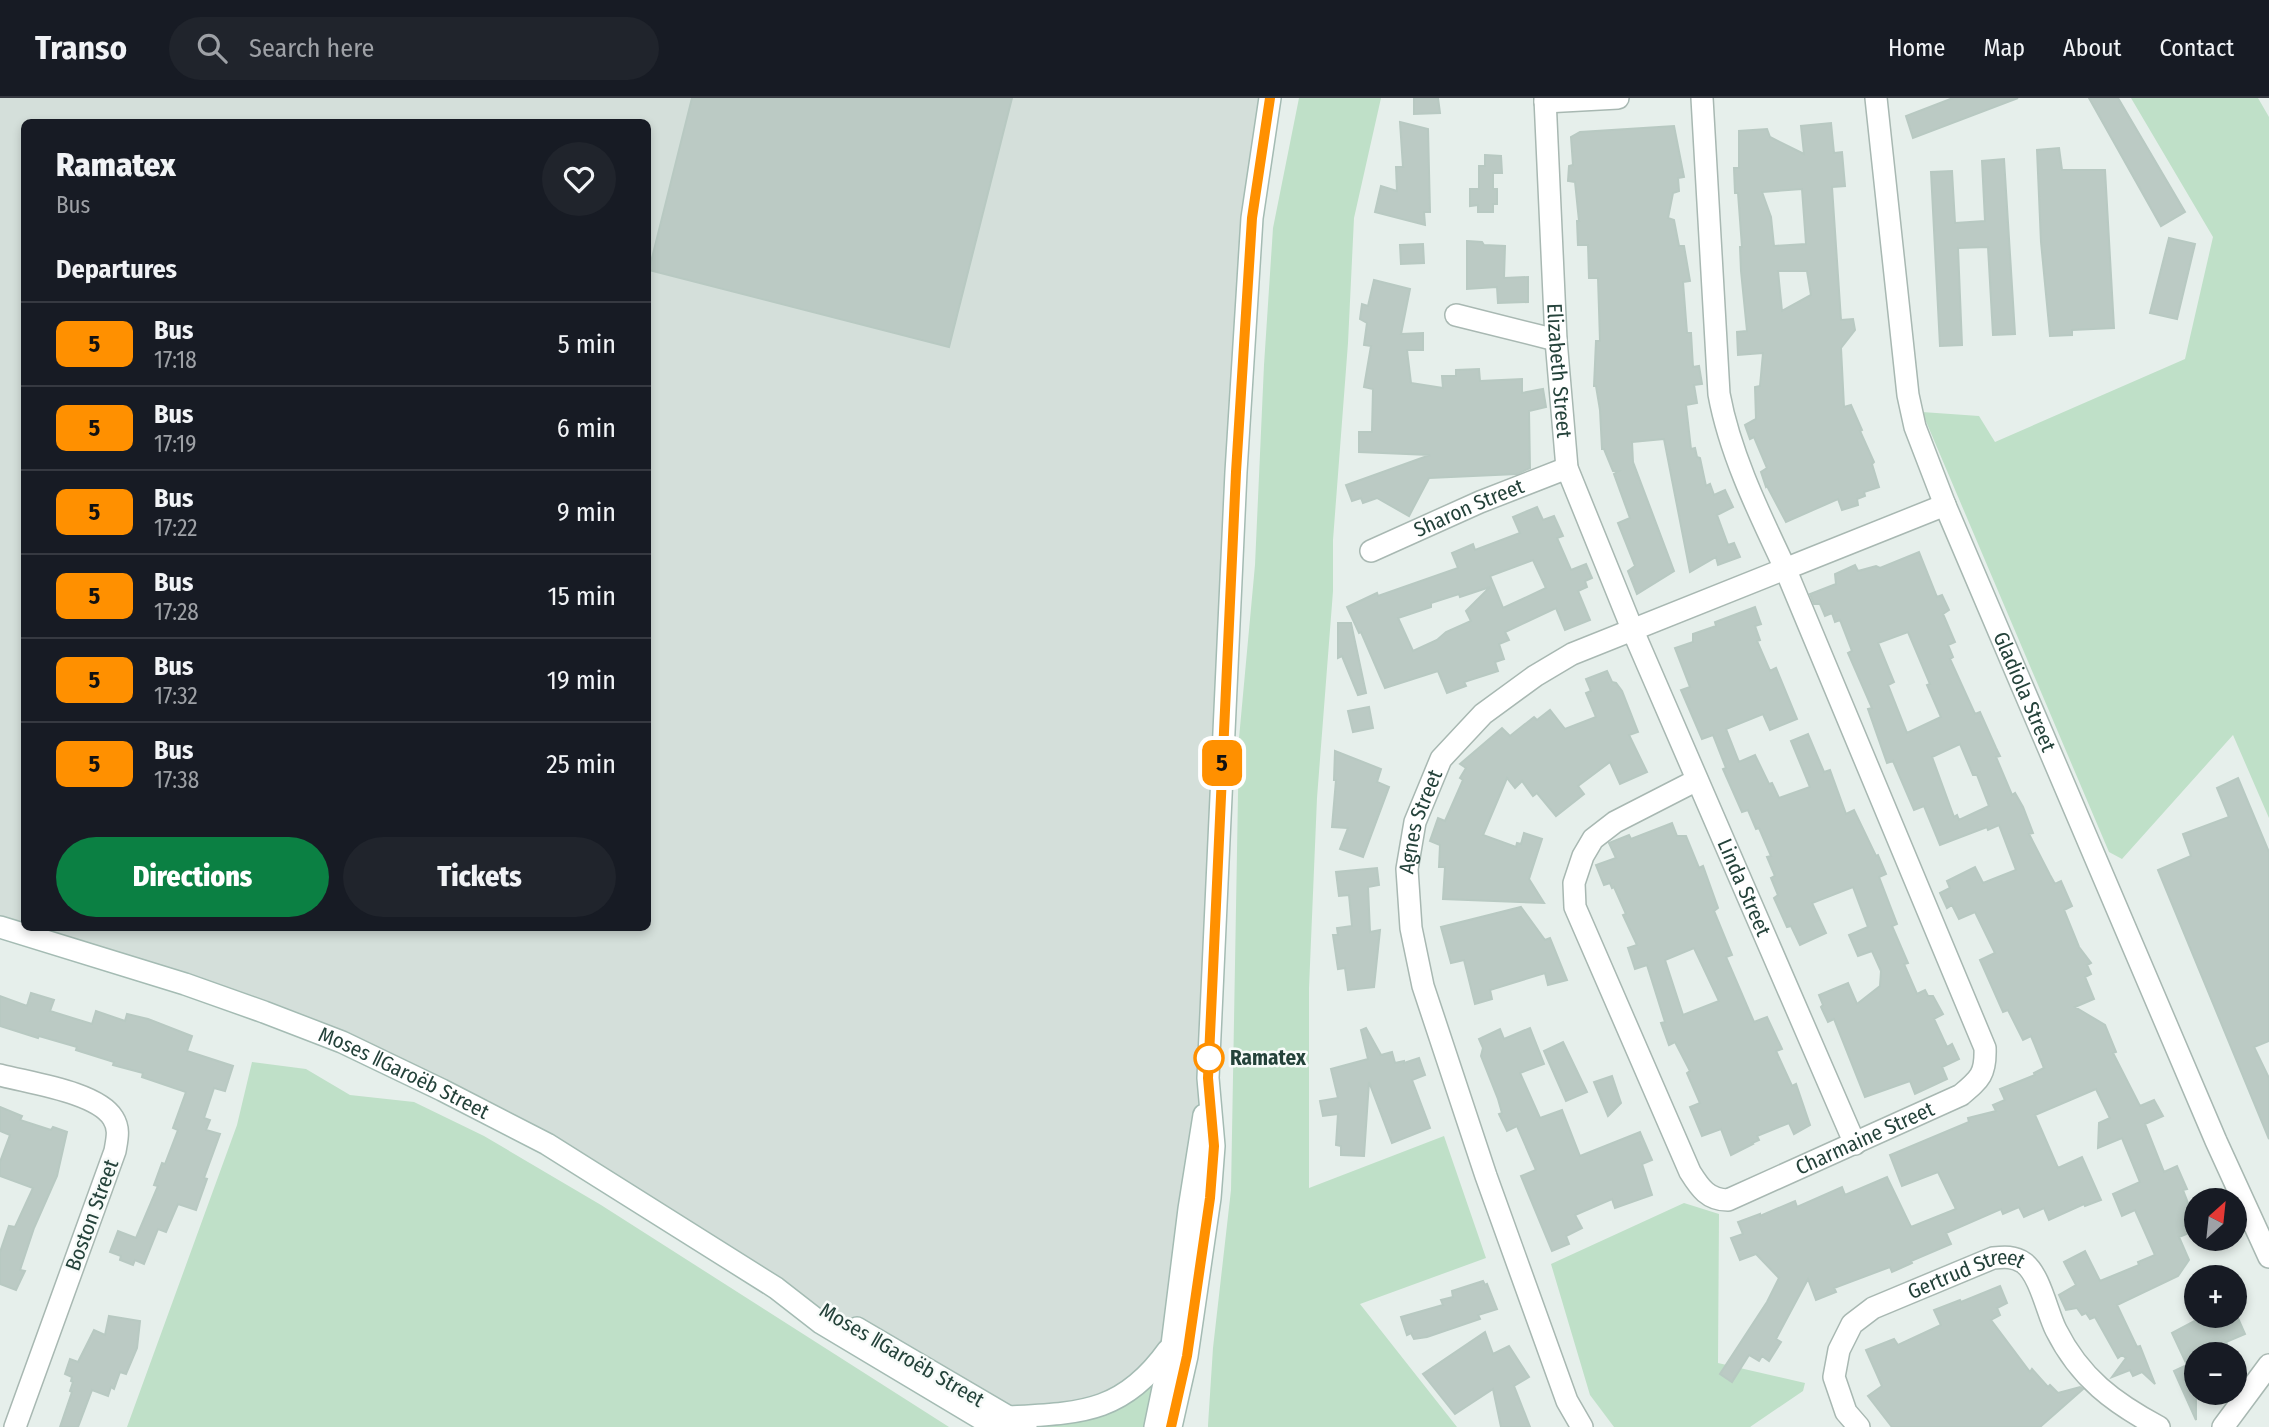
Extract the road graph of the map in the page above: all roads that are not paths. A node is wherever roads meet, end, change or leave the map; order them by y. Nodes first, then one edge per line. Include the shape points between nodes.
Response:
1 (1270, 98) edge
2 (1618, 98) edge
3 (1702, 98) edge
4 (1876, 98) edge
5 (1545, 100) edge
6 (1456, 315) dead end
7 (1556, 340) junction
8 (1567, 468) junction
9 (1945, 505) junction
10 (1371, 551) dead end
11 (1785, 568) junction
12 (1633, 631) junction
13 (1697, 780) junction
14 (0, 927) edge
15 (0, 1074) edge
16 (1855, 1144) junction
17 (2269, 1257) edge
18 (1179, 1350) junction
19 (2269, 1365) edge
20 (1011, 1424) edge
21 (15, 1427) edge
22 (1155, 1427) edge
23 (1171, 1427) edge
24 (1185, 1427) edge
25 (1582, 1427) edge
26 (1859, 1427) edge
27 (2160, 1427) edge
28 (2223, 1427) edge

1 - 18 street via 1252,218 1239,418 1208,1096 1214,1146 1210,1198
2 - 5 street
3 - 11 street via 1723,418
4 - 9 street, Gladiola Street via 1908,395 1915,427
5 - 7 street, Elizabeth Street
6 - 7 street
7 - 8 street, Elizabeth Street
8 - 10 street, Sharon Street
8 - 12 street, Elizabeth Street
9 - 11 street, Agnes Street
9 - 17 street, Gladiola Street
11 - 12 street, Agnes Street
11 - 16 street, Charmaine Street via 1985,1048 1986,1066 1961,1096
12 - 13 street, Linda Street
12 - 25 street, Agnes Street via 1572,654 1483,714 1441,759 1415,822 1407,869 1411,928 1423,985 1486,1176 1567,1401
13 - 16 street, Linda Street
13 - 16 street, Charmaine Street via 1615,822 1593,839 1574,883 1575,907 1690,1172 1702,1191 1716,1200 1728,1200
14 - 20 street, Moses ǁGaroëb Street via 198,989 391,1065 547,1144 776,1288 821,1324
15 - 21 street, Boston Street via 97,1103 113,1118 118,1134 116,1151
18 - 20 street via 1126,1393 1101,1406
18 - 22 street
18 - 23 street
18 - 24 street
19 - 28 street
26 - 27 street, Gertrud Street via 1846,1412 1834,1377 1839,1350 1852,1324 1873,1308 1993,1258 2010,1257 2024,1263 2035,1277 2056,1331 2075,1362 2100,1390

